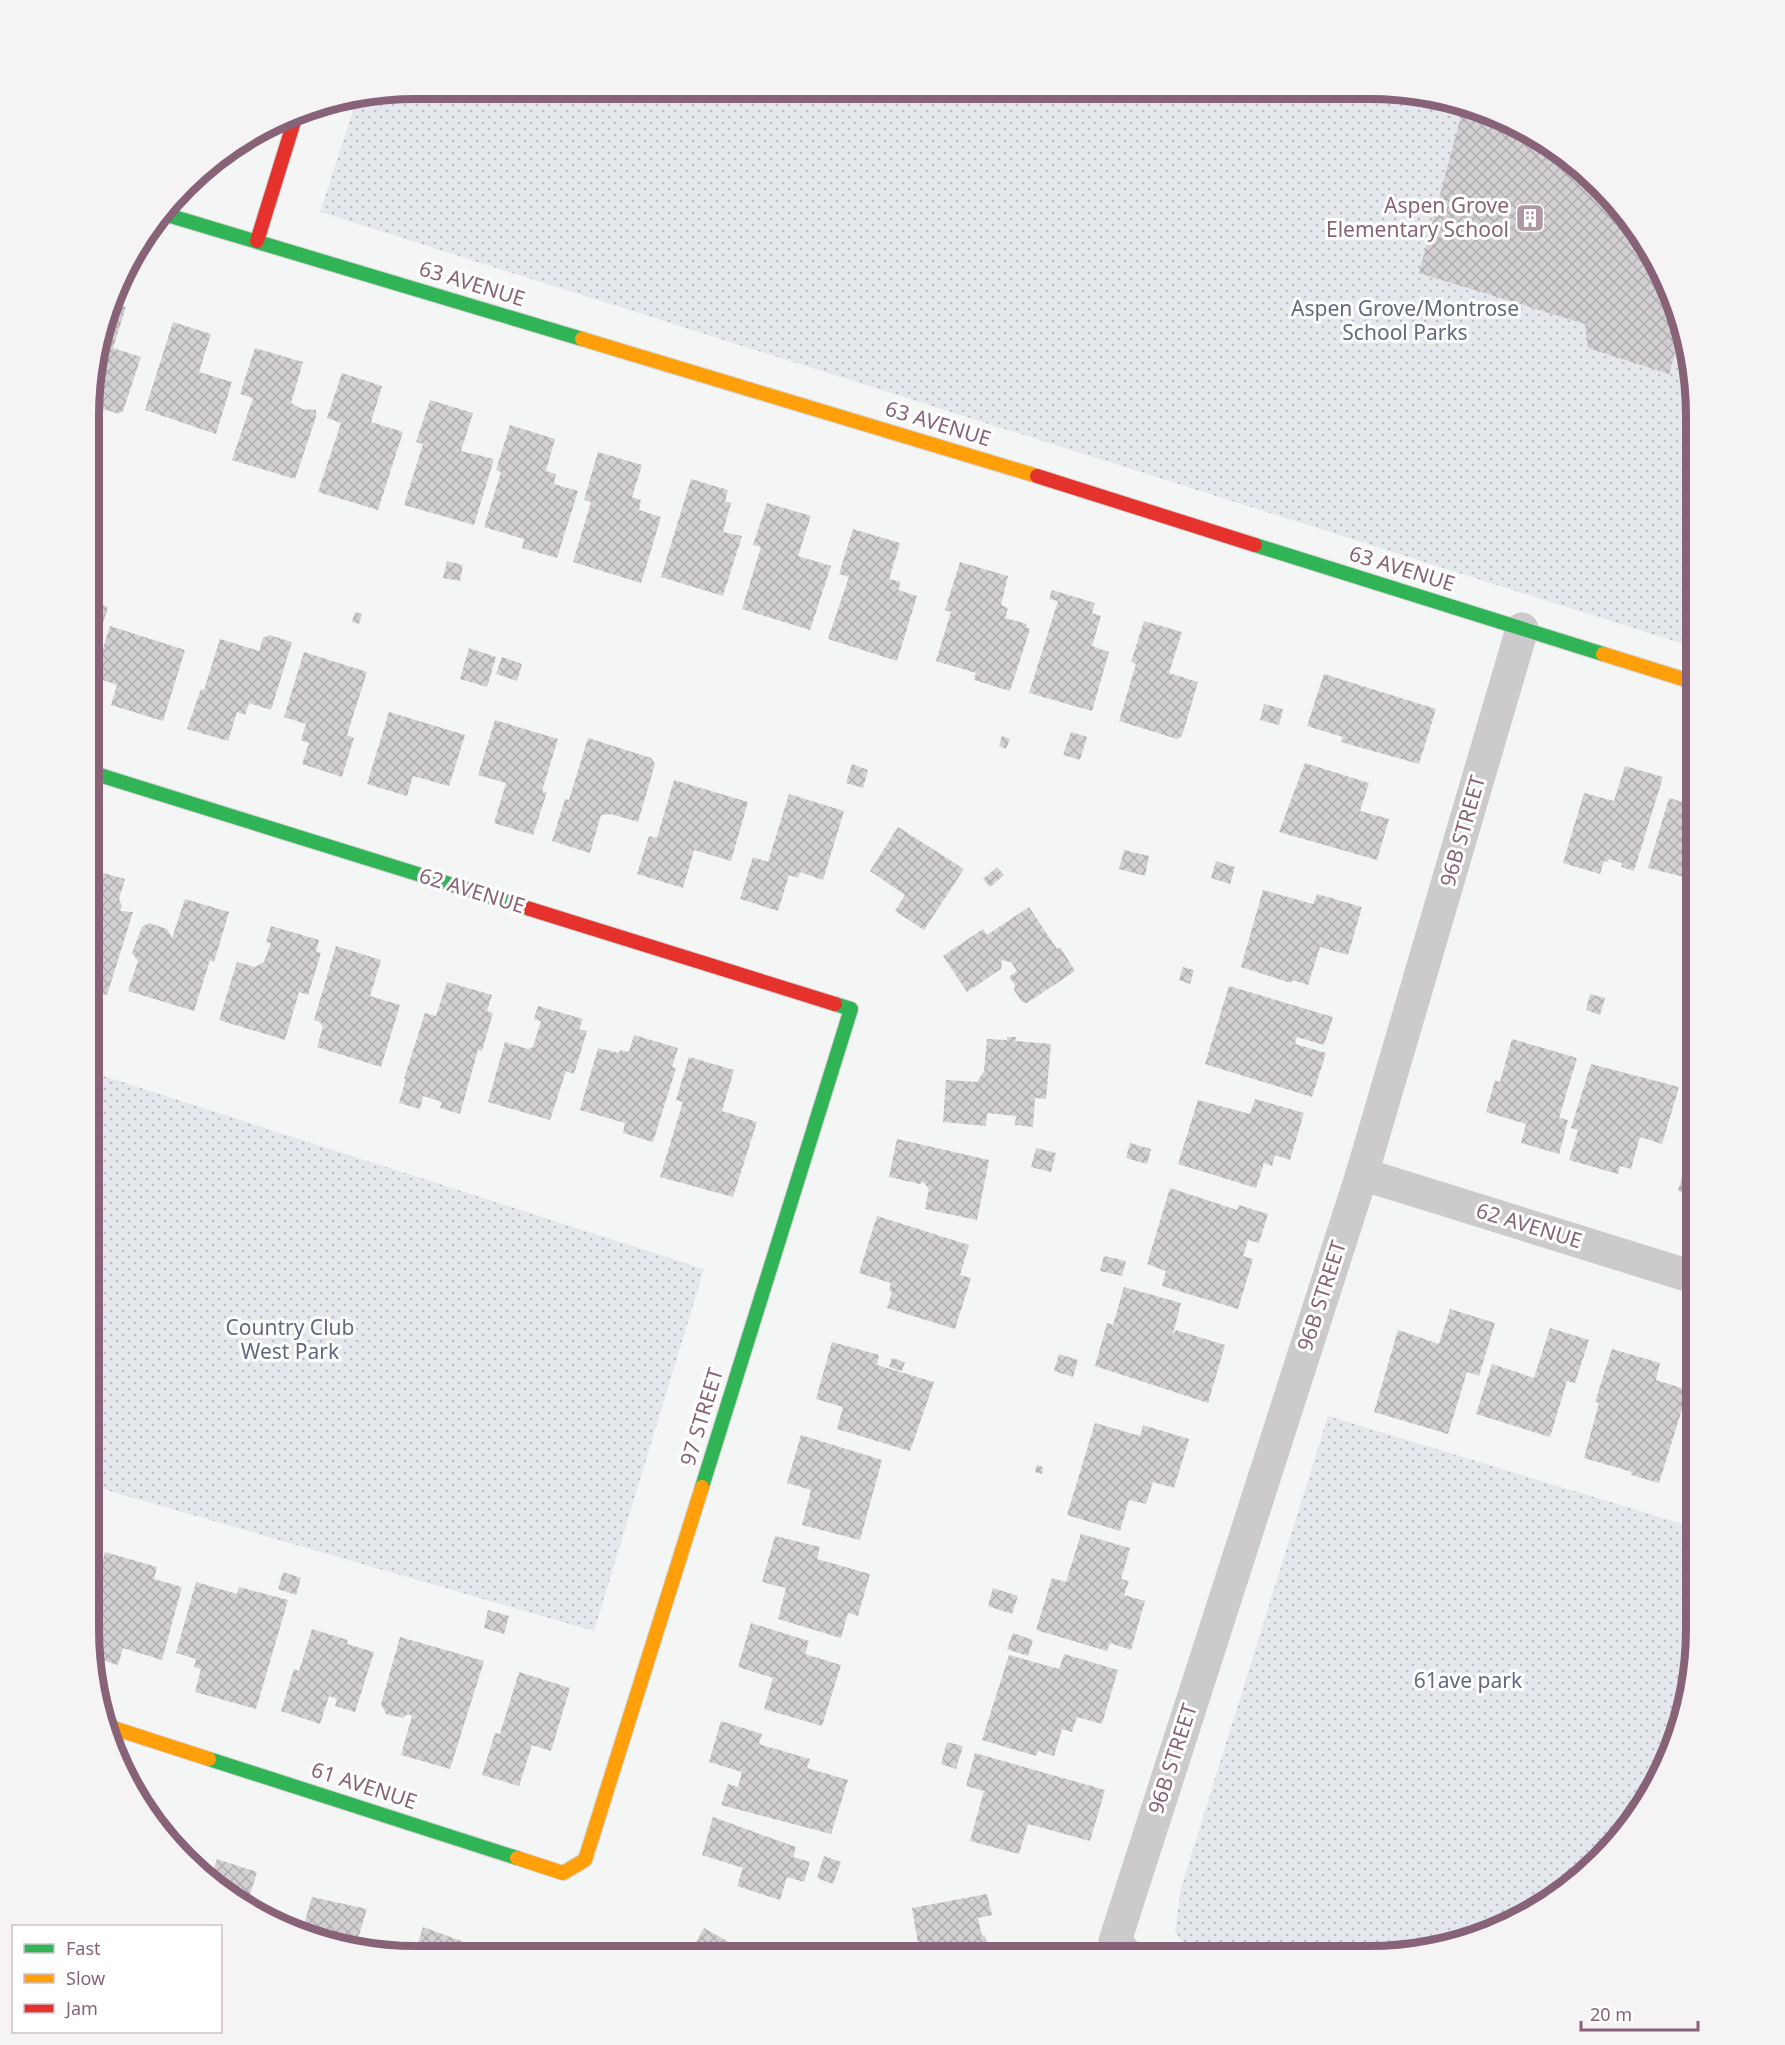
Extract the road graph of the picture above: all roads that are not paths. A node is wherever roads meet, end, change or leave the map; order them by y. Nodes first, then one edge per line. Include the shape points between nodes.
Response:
1 (293, 124) edge
2 (171, 216) edge
3 (257, 241) junction
4 (1522, 629) junction
5 (1686, 680) edge
6 (99, 775) edge
7 (851, 1009) joint
8 (1362, 1174) junction
9 (1686, 1275) edge
10 (115, 1729) edge
11 (592, 1838) joint
12 (1119, 1946) edge

1 - 3 street
2 - 3 street, 63 AVENUE
3 - 4 street, 63 AVENUE via 968,455
4 - 5 street, 63 AVENUE
4 - 8 street, 96B STREET
6 - 7 street, 62 AVENUE
7 - 11 street, 97 STREET
8 - 9 street, 62 AVENUE
8 - 12 street, 96B STREET via 1115,1941
10 - 11 street, 61 AVENUE via 563,1873 585,1860

